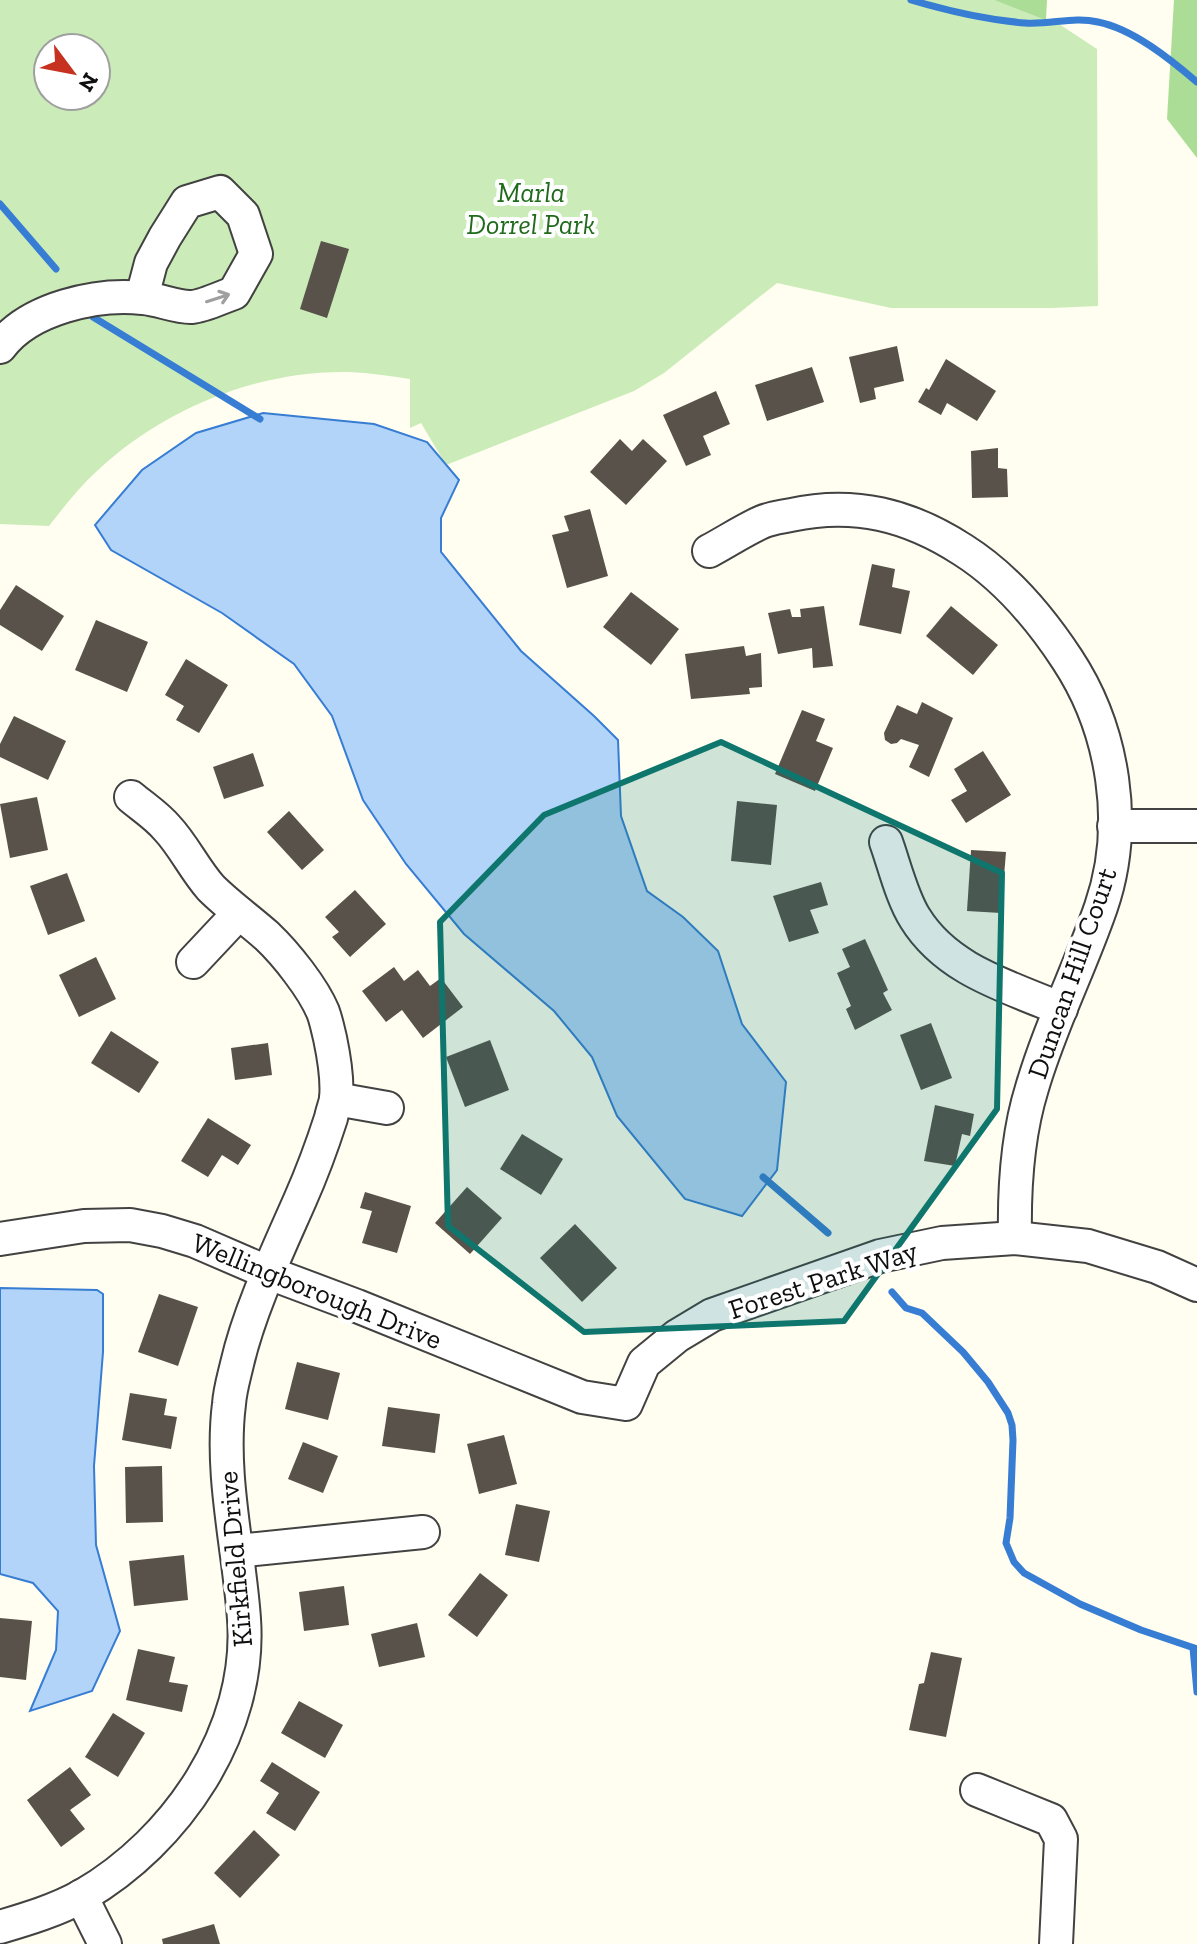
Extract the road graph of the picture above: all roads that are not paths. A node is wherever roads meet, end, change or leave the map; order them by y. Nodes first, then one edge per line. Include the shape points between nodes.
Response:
1 (142, 297) dead end
2 (0, 347) edge
3 (709, 551) dead end
4 (131, 797) dead end
5 (1114, 826) junction
6 (1197, 826) edge
7 (886, 842) dead end
8 (239, 913) junction
9 (193, 962) dead end
10 (1061, 1009) junction
11 (336, 1099) junction
12 (387, 1108) dead end
13 (1015, 1238) junction
14 (0, 1239) edge
15 (269, 1273) junction
16 (1197, 1285) edge
17 (626, 1404) joint
18 (423, 1532) dead end
19 (237, 1551) junction
20 (977, 1790) dead end
21 (81, 1896) junction
22 (0, 1927) edge
23 (105, 1944) edge
24 (1056, 1944) edge

1 - 2 street via 89,299 50,311
3 - 5 street, Duncan Hill Court via 763,522 813,510 860,509 944,537 970,554 1038,620 1075,671 1107,747
4 - 8 street, Kirkfield Drive via 168,828 196,870
5 - 6 street
5 - 10 street, Duncan Hill Court via 1101,906
7 - 10 street via 914,917 941,951 977,974
8 - 9 street
8 - 11 street, Kirkfield Drive via 270,939 307,983 323,1013
10 - 13 street, Duncan Hill Court via 1022,1125
11 - 12 street
11 - 15 street, Kirkfield Drive via 310,1178
13 - 16 street, Forest Park Way via 1088,1246
13 - 17 street, Forest Park Way via 942,1243 880,1256 712,1315 644,1363
14 - 15 street, Wellingborough Drive via 130,1225 195,1241
15 - 17 street, Wellingborough Drive via 582,1397
15 - 19 street, Kirkfield Drive via 238,1360 229,1404 226,1449
18 - 19 street
19 - 21 street, Kirkfield Drive via 244,1662 224,1736 189,1799 151,1843
20 - 24 street via 1051,1820 1061,1839
21 - 22 street, Kirkfield Drive
21 - 23 street

